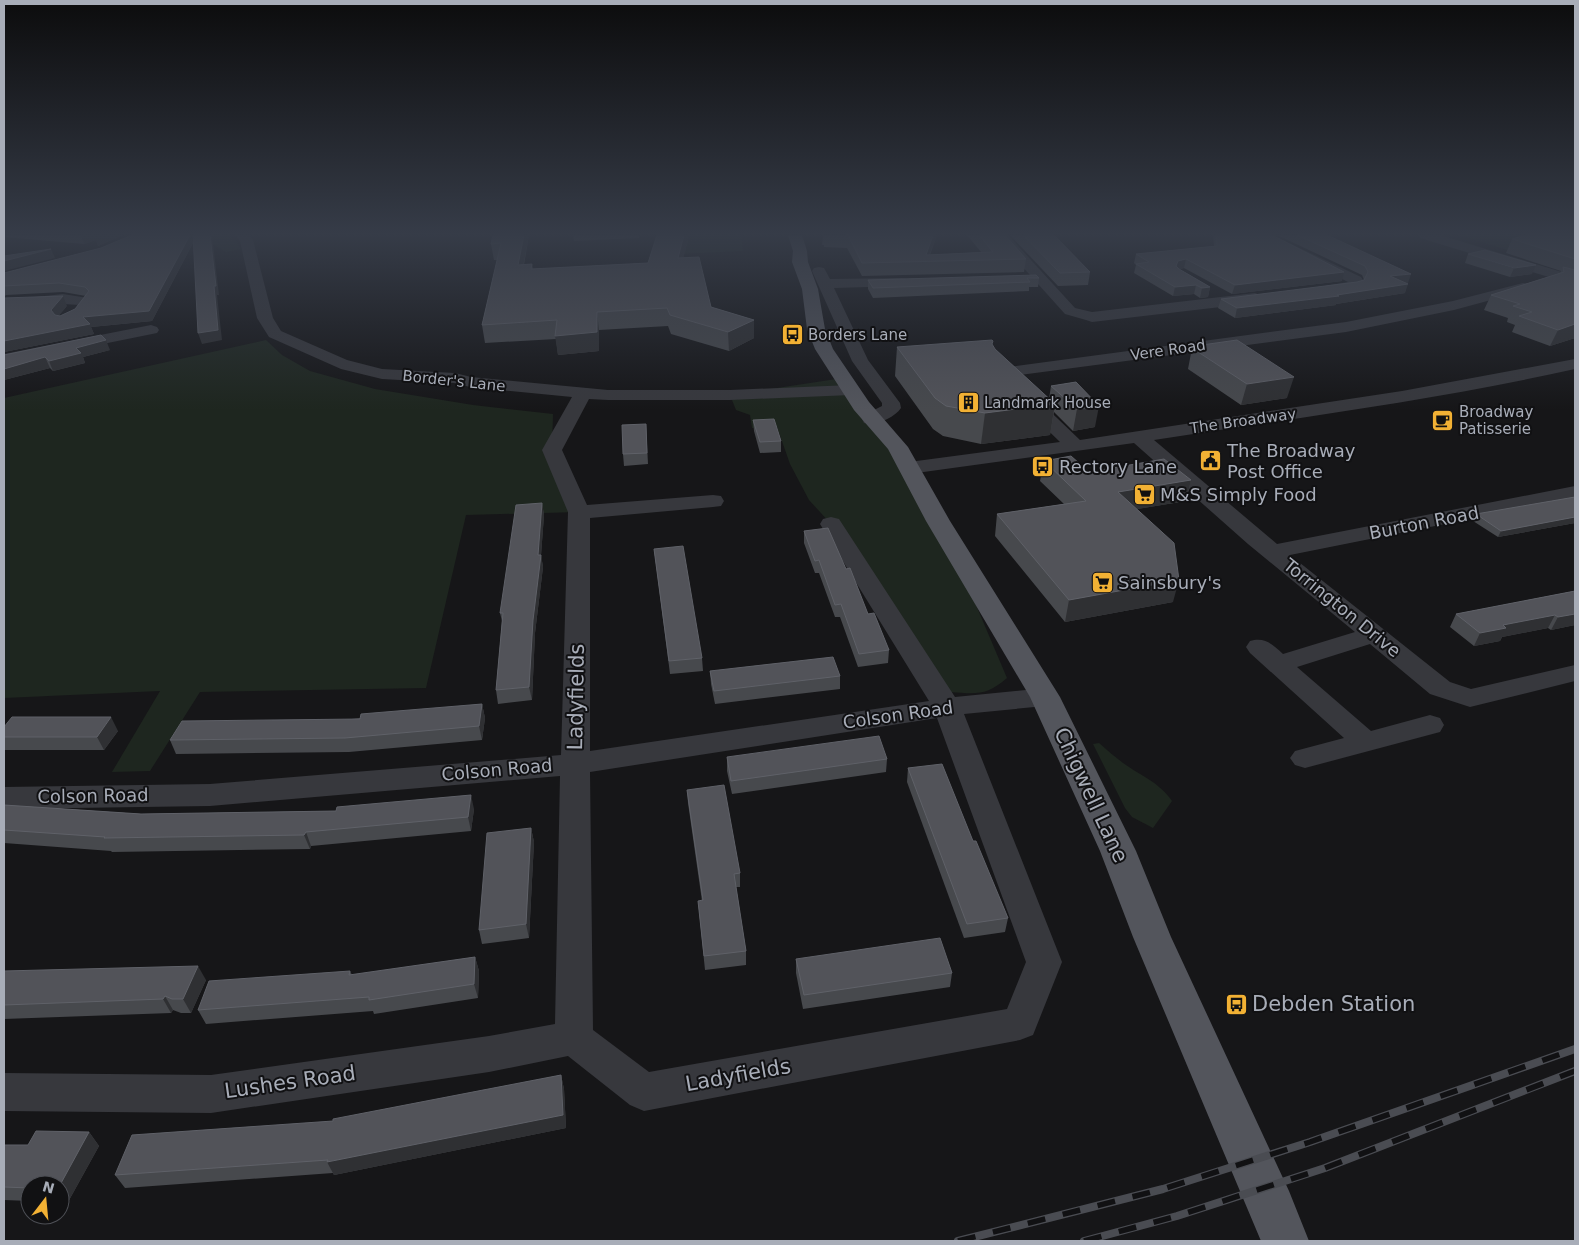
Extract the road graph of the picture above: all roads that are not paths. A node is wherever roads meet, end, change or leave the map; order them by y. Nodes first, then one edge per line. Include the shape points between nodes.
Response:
1 (75, 293) edge
2 (259, 293) edge
3 (811, 293) edge
4 (828, 293) edge
5 (1053, 293) edge
6 (1217, 293) edge
7 (1505, 293) edge
8 (1268, 296) edge
9 (63, 299) junction
10 (1230, 301) junction
11 (16, 302) edge
12 (71, 314) edge
13 (151, 330) dead end
14 (4, 359) edge
15 (1575, 364) edge
16 (1575, 371) edge
17 (847, 384) junction
18 (583, 394) junction
19 (871, 419) junction
20 (1143, 441) junction
21 (1075, 446) junction
22 (913, 475) junction
23 (1575, 492) edge
24 (713, 501) dead end
25 (579, 512) junction
26 (831, 524) dead end
27 (1272, 552) junction
28 (1374, 635) junction
29 (1575, 673) edge
30 (1045, 697) junction
31 (947, 706) junction
32 (1430, 725) dead end
33 (1366, 742) junction
34 (1304, 758) dead end
35 (575, 764) junction
36 (4, 798) edge
37 (574, 1038) junction
38 (4, 1092) edge
39 (1285, 1241) edge

1 - 9 street
2 - 18 street, Border's Lane via 265,318 275,334 341,364 382,374 456,378
3 - 17 main road via 816,330 824,349
4 - 19 street via 860,361 891,403 892,408
5 - 10 street via 1070,311 1092,316
6 - 10 street
7 - 21 street, Vere Road via 1346,327 999,373
8 - 10 street
9 - 11 street
9 - 12 street via 83,301
13 - 14 street
15 - 20 street, The Broadway via 1434,392
16 - 20 street, The Broadway via 1445,397
17 - 18 street, Border's Lane via 747,394
17 - 19 main road, Chigwell Lane
18 - 25 street, Ladyfields via 552,450
19 - 22 main road, Chigwell Lane via 892,441
20 - 21 street, The Broadway
20 - 22 street, The Broadway
20 - 27 street, Torrington Drive
21 - 22 street, The Broadway
22 - 30 main road, Chigwell Lane
23 - 27 street, Burton Road
24 - 25 street
25 - 35 street, Ladyfields
26 - 31 street, Ladyfields
27 - 28 street, Torrington Drive
28 - 29 street, Torrington Drive via 1440,688 1470,698
28 - 33 street via 1268,656
30 - 31 street, Colson Road
30 - 39 main road, Chigwell Lane via 1118,851 1152,937
31 - 35 street, Colson Road
31 - 37 street, Ladyfields via 1044,962 1020,1023 644,1092
32 - 33 street
33 - 34 street
35 - 36 street, Colson Road via 210,795
35 - 37 street, Ladyfields
37 - 38 street, Lushes Road via 489,1054 211,1094

